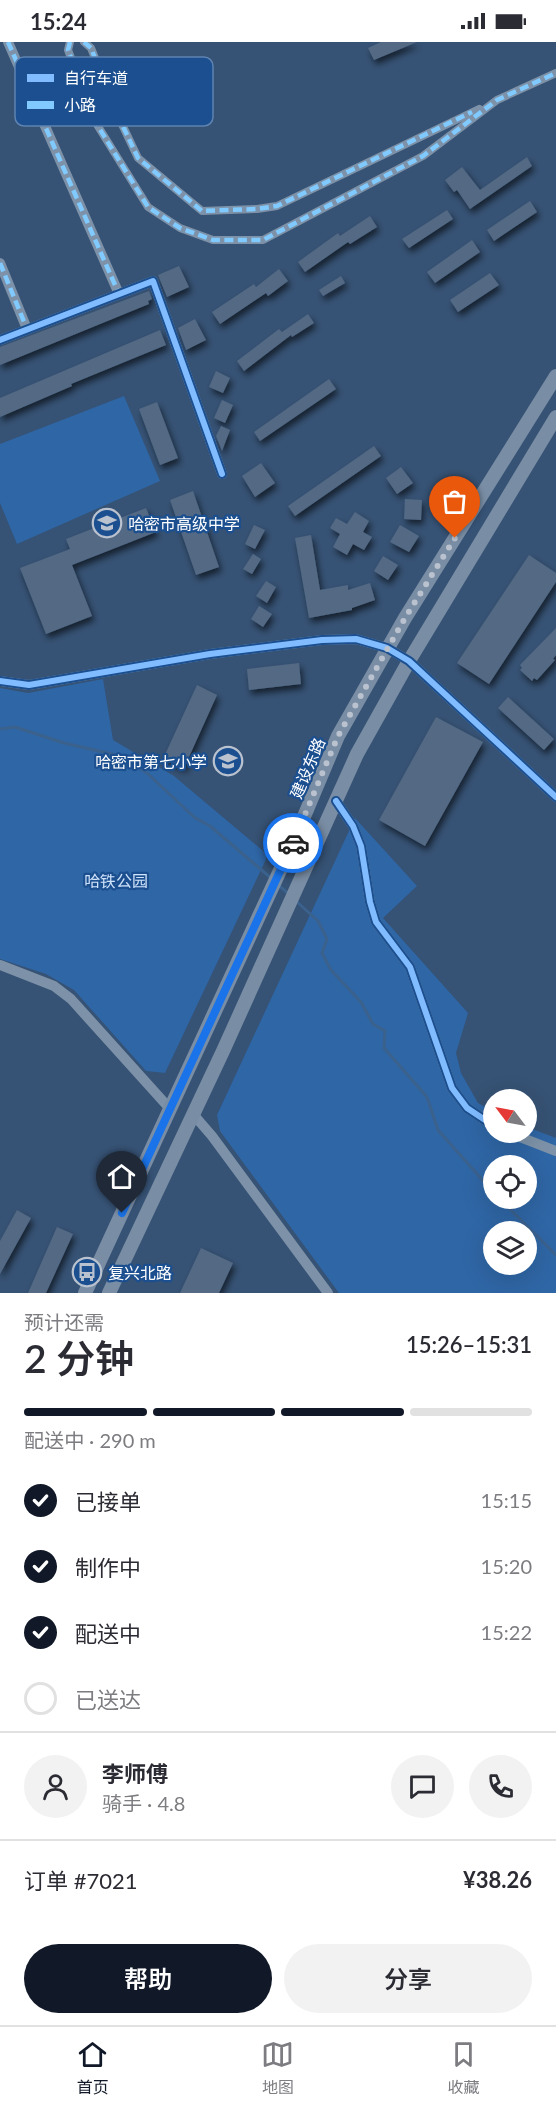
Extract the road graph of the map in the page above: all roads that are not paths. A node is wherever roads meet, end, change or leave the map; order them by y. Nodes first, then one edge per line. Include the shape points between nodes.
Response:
1 (8, 42) edge
2 (70, 42) edge
3 (84, 42) edge
4 (71, 57) edge
5 (94, 57) edge
6 (15, 58) edge
7 (556, 73) edge
8 (497, 100) junction
9 (45, 126) edge
10 (98, 126) edge
11 (122, 126) edge
12 (0, 263) edge
13 (119, 294) junction
14 (27, 329) junction
15 (0, 340) edge
16 (556, 376) edge
17 (556, 417) edge
18 (222, 474) dead end
19 (387, 648) junction
20 (409, 661) junction
21 (0, 681) edge
22 (556, 797) edge
23 (336, 801) junction
24 (0, 965) edge
25 (171, 1110) junction
26 (193, 1114) junction
27 (483, 1119) edge
28 (535, 1143) edge
29 (556, 1151) edge
30 (85, 1293) edge
31 (109, 1293) edge
32 (328, 1293) edge

1 - 6 street
2 - 4 street
3 - 5 street
7 - 8 street
8 - 10 street via 423,156 263,240 213,240 180,228 148,207
8 - 11 street via 277,206 257,209 202,211 138,158
9 - 13 street
12 - 14 street
13 - 14 street
13 - 18 street via 153,281
14 - 15 street
16 - 19 main road, 建设东路
17 - 20 main road
19 - 20 street
19 - 21 street via 356,639 322,640 210,654 29,685
19 - 25 main road, 建设东路 via 338,736
20 - 22 street
20 - 23 main road via 357,754
23 - 26 main road
23 - 27 street via 361,846 376,922 410,967 452,1088 467,1108
24 - 25 street via 54,986 71,999
25 - 30 main road, 建设东路
26 - 31 main road
26 - 32 street
28 - 29 street

